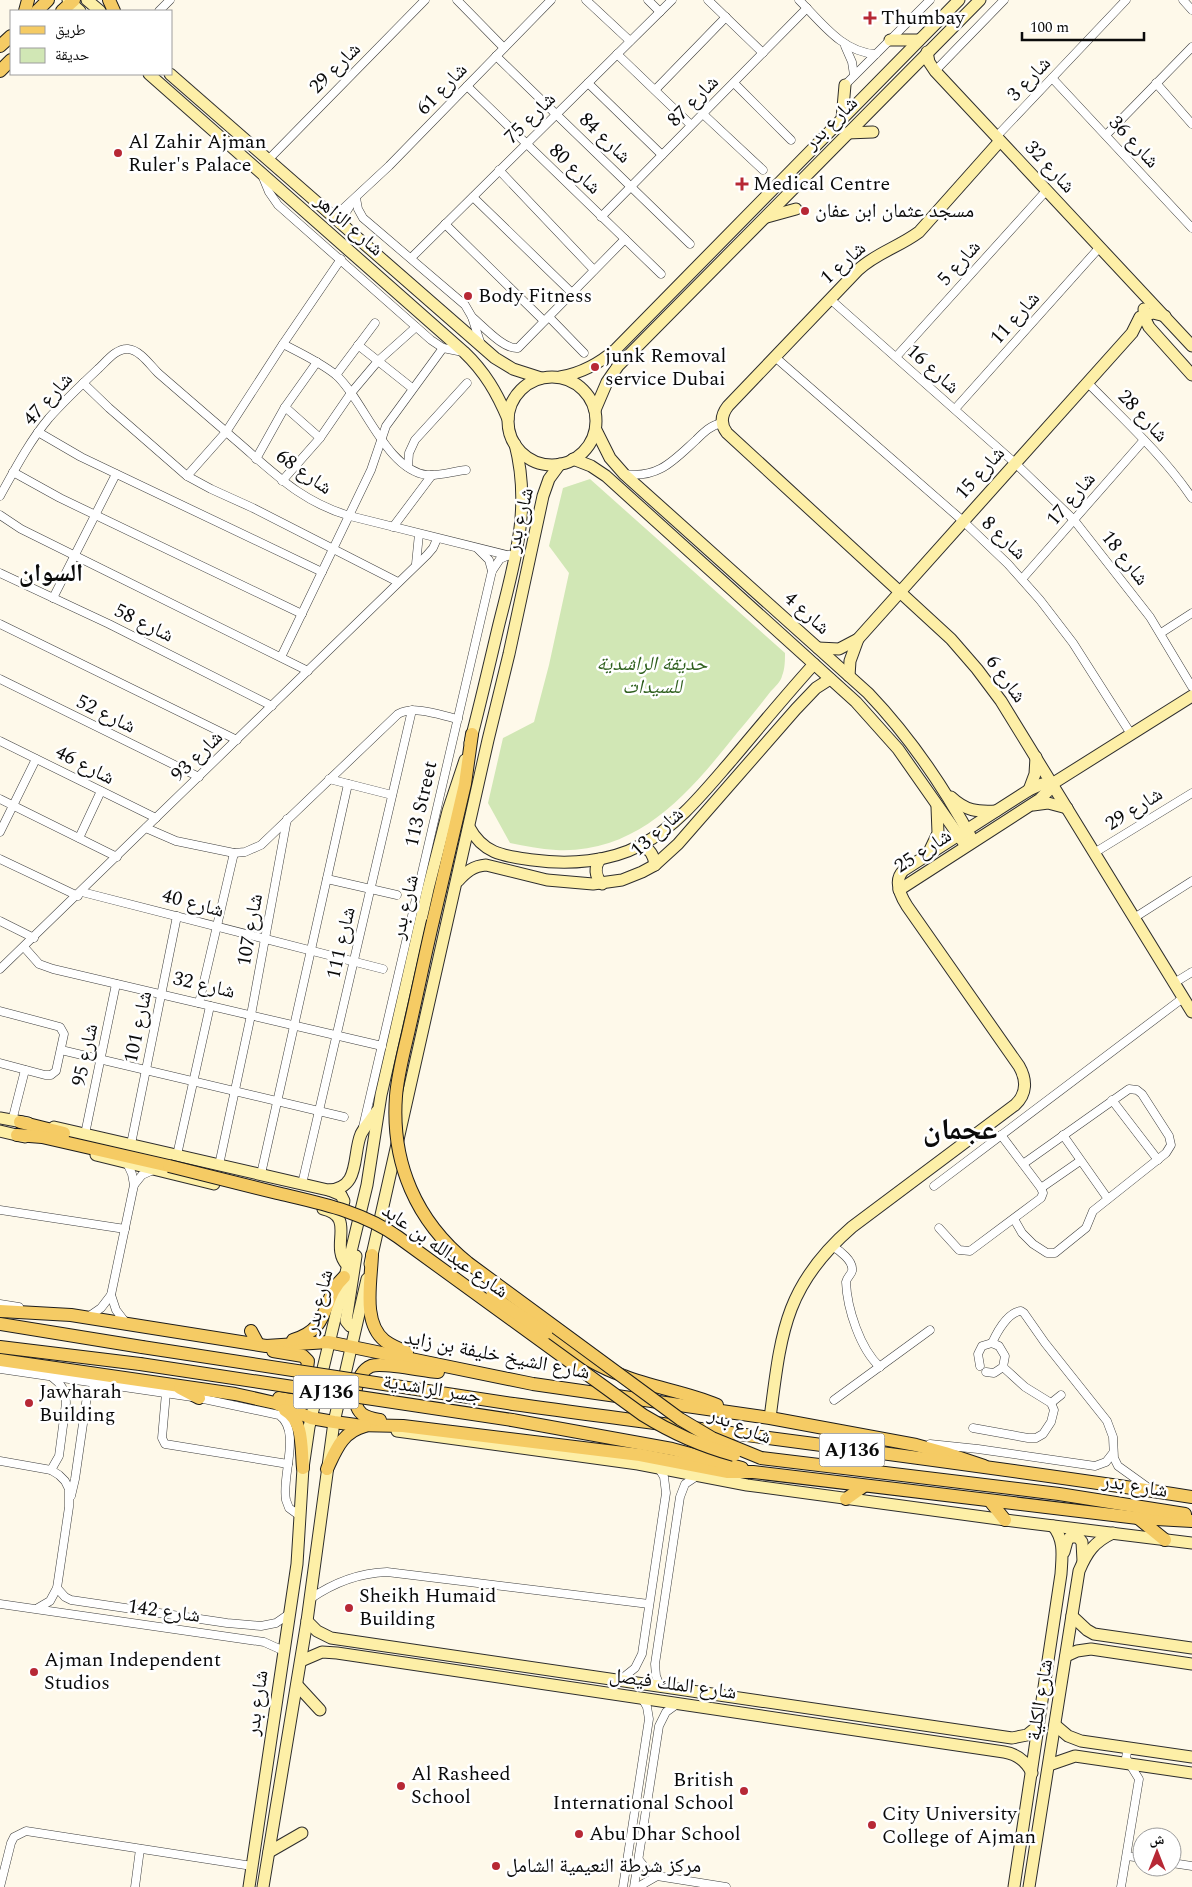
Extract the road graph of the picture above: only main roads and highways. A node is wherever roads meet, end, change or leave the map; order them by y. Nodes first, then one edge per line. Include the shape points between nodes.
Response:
1 (48, 0) edge
2 (38, 10) edge
3 (10, 37) edge
4 (0, 46) edge
5 (10, 61) edge
6 (0, 71) edge
7 (472, 734) road end
8 (16, 1121) road end
9 (17, 1135) road end
10 (172, 1160) junction
11 (372, 1255) road end
12 (346, 1271) road end
13 (0, 1311) edge
14 (0, 1324) edge
15 (251, 1331) dead end
16 (264, 1345) junction
17 (0, 1347) edge
18 (0, 1360) edge
19 (434, 1364) junction
20 (463, 1370) junction
21 (133, 1379) junction
22 (117, 1386) road end
23 (170, 1389) junction
24 (222, 1392) junction
25 (235, 1394) junction
26 (199, 1398) road end
27 (513, 1404) joint
28 (730, 1412) junction
29 (372, 1425) junction
30 (403, 1426) junction
31 (761, 1458) junction
32 (984, 1466) junction
33 (302, 1468) road end
34 (328, 1469) road end
35 (753, 1472) junction
36 (864, 1486) junction
37 (1192, 1497) edge
38 (846, 1499) road end
39 (990, 1501) junction
40 (1192, 1516) edge
41 (1138, 1518) junction
42 (1005, 1520) road end
43 (1192, 1521) edge
44 (1165, 1540) road end

1 - 2 main road
3 - 4 main road
5 - 6 main road
7 - 31 main road, شارع بدر, bridge via 465,784 399,1079 396,1109 400,1154 408,1183 420,1210 462,1259 680,1420 712,1438
8 - 10 main road, شارع عبدالله بن عابد
9 - 10 main road, شارع عبدالله بن عابد
10 - 28 main road, شارع عبدالله بن عابد, bridge via 336,1202 376,1216 580,1355 612,1372 700,1398
10 - 31 main road, شارع عبدالله بن عابد, bridge via 371,1220 653,1422 709,1448
11 - 19 main road via 370,1311 374,1327 388,1344
12 - 16 main road via 317,1327 302,1337
13 - 16 main road, شارع الشيخ خليفة بن زايد via 88,1317
14 - 27 main road, جسر الراشدية / AJ136, bridge
15 - 16 main road
16 - 19 main road, شارع الشيخ خليفة بن زايد via 328,1342
16 - 24 main road via 274,1352 306,1358 308,1365 303,1396 291,1401 247,1391
17 - 35 main road, جسر الراشدية / AJ136, bridge via 140,1364 512,1420 672,1449
18 - 21 main road
19 - 20 main road, شارع الشيخ خليفة بن زايد
20 - 28 main road, شارع الشيخ خليفة بن زايد via 533,1384
20 - 30 main road via 443,1373 375,1365 363,1371 358,1382 356,1403 360,1412 369,1418
21 - 22 main road
21 - 23 main road
23 - 24 main road
23 - 26 main road
24 - 25 main road
25 - 29 main road via 282,1405 311,1418
25 - 33 main road via 246,1400 284,1409 293,1417 299,1432
27 - 32 main road, شارع الشيخ خليفة بن زايد / AJ136
28 - 32 main road, شارع الشيخ خليفة بن زايد via 901,1443
29 - 30 main road
29 - 34 main road via 354,1430 343,1439
30 - 35 main road via 640,1455 728,1472
31 - 40 main road, شارع بدر via 1068,1495
32 - 37 main road, شارع الشيخ خليفة بن زايد / AJ136
35 - 36 main road, AJ136
36 - 38 main road
36 - 39 main road, AJ136
39 - 41 main road, AJ136
39 - 42 main road
41 - 43 main road, AJ136
41 - 44 main road

